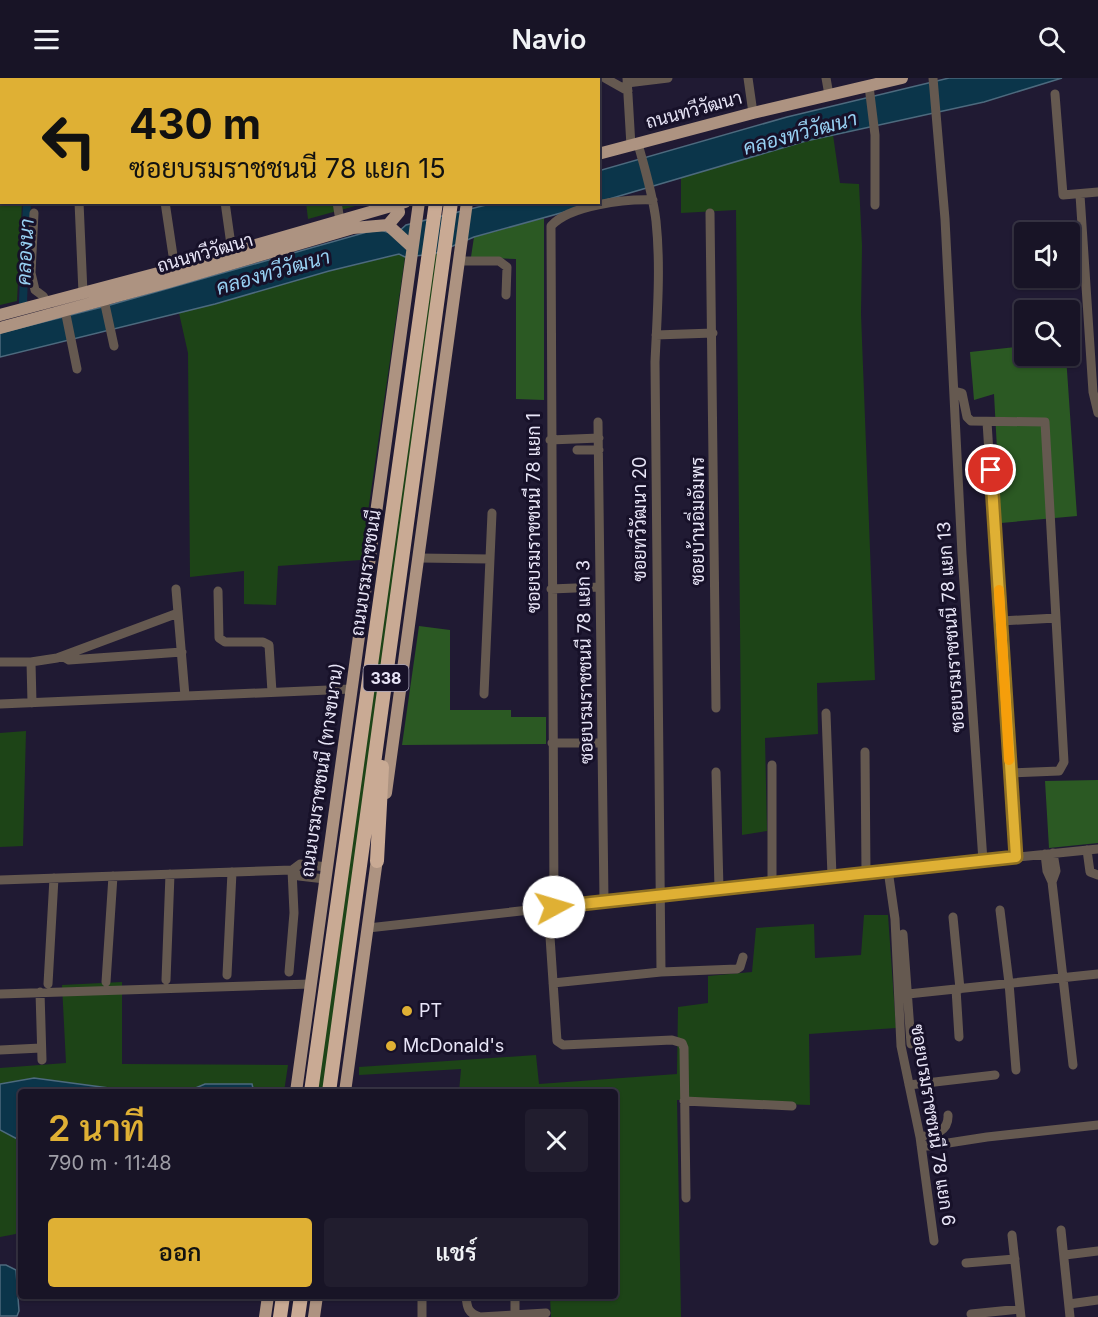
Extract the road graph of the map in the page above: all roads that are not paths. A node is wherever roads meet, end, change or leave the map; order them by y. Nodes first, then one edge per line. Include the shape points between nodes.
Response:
1 (605, 78) edge
2 (668, 78) edge
3 (748, 78) edge
4 (826, 78) edge
5 (902, 78) edge
6 (933, 80) edge
7 (627, 84) edge
8 (874, 86) edge
9 (829, 94) junction
10 (1055, 94) dead end
11 (753, 113) junction
12 (635, 145) junction
13 (600, 154) edge
14 (1098, 192) edge
15 (1080, 195) junction
16 (652, 197) junction
17 (79, 204) edge
18 (165, 204) edge
19 (225, 204) edge
20 (337, 204) edge
21 (401, 204) edge
22 (419, 204) edge
23 (875, 205) dead end
24 (467, 207) edge
25 (451, 208) edge
26 (435, 209) edge
27 (34, 213) dead end
28 (710, 213) dead end
29 (340, 221) junction
30 (388, 225) junction
31 (412, 247) junction
32 (232, 252) junction
33 (460, 256) junction
34 (175, 268) junction
35 (83, 293) junction
36 (506, 295) dead end
37 (48, 302) junction
38 (105, 303) junction
39 (66, 314) junction
40 (0, 315) edge
41 (0, 328) edge
42 (713, 333) junction
43 (656, 335) junction
44 (114, 346) dead end
45 (77, 369) dead end
46 (954, 391) junction
47 (1098, 413) edge
48 (598, 422) dead end
49 (987, 422) junction
50 (599, 438) junction
51 (550, 440) junction
52 (577, 450) dead end
53 (599, 450) junction
54 (492, 513) dead end
55 (419, 558) junction
56 (490, 560) junction
57 (600, 587) junction
58 (176, 589) dead end
59 (551, 589) junction
60 (218, 591) dead end
61 (178, 613) junction
62 (1056, 618) junction
63 (1000, 621) junction
64 (182, 652) junction
65 (62, 656) junction
66 (30, 662) junction
67 (0, 663) edge
68 (385, 684) junction
69 (351, 688) junction
70 (272, 692) junction
71 (484, 694) dead end
72 (185, 696) junction
73 (32, 703) junction
74 (0, 704) edge
75 (716, 708) dead end
76 (826, 713) dead end
77 (552, 743) junction
78 (602, 743) junction
79 (865, 752) dead end
80 (772, 765) dead end
81 (716, 772) dead end
82 (1010, 773) junction
83 (1098, 849) edge
84 (1087, 850) junction
85 (1049, 854) junction
86 (1016, 857) junction
87 (377, 861) junction
88 (983, 861) junction
89 (292, 870) junction
90 (888, 870) junction
91 (232, 872) junction
92 (866, 872) junction
93 (326, 873) junction
94 (170, 874) junction
95 (1098, 875) edge
96 (113, 876) junction
97 (832, 876) junction
98 (54, 878) junction
99 (0, 880) edge
100 (772, 883) junction
101 (719, 889) junction
102 (659, 895) junction
103 (604, 901) junction
104 (551, 907) junction
105 (1000, 910) dead end
106 (953, 916) dead end
107 (368, 928) junction
108 (903, 934) dead end
109 (743, 957) dead end
110 (289, 972) dead end
111 (661, 972) junction
112 (1098, 974) edge
113 (227, 975) dead end
114 (1064, 977) junction
115 (166, 980) dead end
116 (106, 982) dead end
117 (553, 983) junction
118 (1009, 983) junction
119 (48, 984) dead end
120 (311, 984) junction
121 (958, 989) junction
122 (40, 992) junction
123 (0, 994) edge
124 (908, 994) junction
125 (959, 1037) dead end
126 (911, 1044) dead end
127 (41, 1048) junction
128 (0, 1050) edge
129 (42, 1060) dead end
130 (1073, 1065) dead end
131 (1016, 1070) dead end
132 (995, 1076) dead end
133 (909, 1085) junction
134 (296, 1089) edge
135 (311, 1089) edge
136 (329, 1089) edge
137 (345, 1089) edge
138 (684, 1101) junction
139 (792, 1106) dead end
140 (948, 1115) dead end
141 (1098, 1125) edge
142 (921, 1141) junction
143 (686, 1198) dead end
144 (1061, 1230) dead end
145 (1012, 1234) dead end
146 (934, 1241) dead end
147 (1098, 1251) edge
148 (1065, 1255) junction
149 (1015, 1259) junction
150 (966, 1263) dead end
151 (268, 1299) edge
152 (283, 1299) edge
153 (301, 1299) edge
154 (317, 1299) edge
155 (422, 1299) edge
156 (466, 1299) edge
157 (515, 1299) edge
158 (1098, 1300) edge
159 (1069, 1304) junction
160 (546, 1313) dead end
161 (1021, 1313) edge
162 (971, 1314) dead end
163 (515, 1316) edge
164 (265, 1317) edge
165 (280, 1317) edge
166 (298, 1317) edge
167 (314, 1317) edge
168 (422, 1317) edge
169 (1070, 1317) edge

1 - 7 street
2 - 7 street
3 - 11 street
4 - 9 street
5 - 8 main road, ถนนทวีวัฒนา
6 - 46 street, ซอยบรมราชชนนี 78 แยก 13
7 - 12 street, ซอยทวีวัฒนา 20
8 - 9 main road, ถนนทวีวัฒนา
8 - 23 street
9 - 11 main road, ถนนทวีวัฒนา
10 - 15 street via 1062,192
11 - 12 main road, ถนนทวีวัฒนา
12 - 13 main road, ถนนทวีวัฒนา
12 - 16 street, ซอยทวีวัฒนา 20
14 - 15 street
15 - 47 street via 1093,392
16 - 43 street, ซอยทวีวัฒนา 20 via 656,223
16 - 51 street, ซอยบรมราชชนนี 78 แยก 1 via 606,203 566,215 551,226
17 - 35 street
18 - 34 street
19 - 32 street
20 - 29 street
21 - 29 main road, ถนนทวีวัฒนา
21 - 30 main road
22 - 31 main road, ถนนบรมราชชนนี (ทางขนาน) / 338
24 - 33 main road, 338
25 - 68 highway, ถนนบรมราชชนนี / 338
26 - 135 highway, ถนนบรมราชชนนี / 338
27 - 37 street via 31,273 35,290
28 - 42 street, ซอยบ้านอิ่มอัมพร
29 - 32 main road, ถนนทวีวัฒนา
30 - 31 main road
30 - 38 main road, ถนนทวีวัฒนา via 353,228
31 - 69 main road, ถนนบรมราชชนนี (ทางขนาน) / 338
32 - 34 main road, ถนนทวีวัฒนา
33 - 36 street via 499,261 507,267
33 - 55 main road, 338
34 - 35 main road, ถนนทวีวัฒนา
35 - 37 main road, ถนนทวีวัฒนา
37 - 40 main road, ถนนทวีวัฒนา
38 - 39 main road, ถนนทวีวัฒนา
38 - 44 street
39 - 41 main road, ถนนทวีวัฒนา
39 - 45 street
42 - 43 street
42 - 75 street, ซอยบ้านอิ่มอัมพร
43 - 102 street, ซอยทวีวัฒนา 20
46 - 49 street via 962,393 968,419
46 - 88 street, ซอยบรมราชชนนี 78 แยก 13
48 - 50 street, ซอยบรมราชชนนี 78 แยก 3
49 - 62 street via 1045,422
49 - 63 street
50 - 51 street
50 - 53 street, ซอยบรมราชชนนี 78 แยก 3
51 - 59 street, ซอยบรมราชชนนี 78 แยก 1
52 - 53 street
53 - 57 street, ซอยบรมราชชนนี 78 แยก 3
54 - 56 street
55 - 56 street
55 - 87 main road, 338
56 - 71 street
57 - 59 street
57 - 78 street, ซอยบรมราชชนนี 78 แยก 3
58 - 61 street
59 - 77 street, ซอยบรมราชชนนี 78 แยก 1
60 - 70 street via 219,638 225,642 269,645
61 - 64 street
61 - 65 street
62 - 63 street
62 - 82 street via 1064,762 1059,771
63 - 82 street
64 - 65 street via 69,660
64 - 72 street
65 - 66 street
66 - 67 street
66 - 73 street
68 - 87 highway
68 - 136 highway, ถนนบรมราชชนนี / 338
69 - 70 street
69 - 93 main road, ถนนบรมราชชนนี (ทางขนาน) / 338
70 - 72 street
72 - 73 street
73 - 74 street
76 - 97 street
77 - 78 street
77 - 104 street, ซอยบรมราชชนนี 78 แยก 1
78 - 103 street, ซอยบรมราชชนนี 78 แยก 3
79 - 92 street
80 - 100 street
81 - 101 street
82 - 86 street
83 - 84 street
84 - 85 street
84 - 95 street via 1090,872
85 - 86 street
85 - 114 street via 1047,871 1053,882
86 - 88 street
87 - 107 main road, 338
88 - 90 street
89 - 91 street
89 - 93 street via 299,876
89 - 110 street via 294,914
90 - 92 street
90 - 133 street, ซอยบรมราชชนนี 78 แยก 6 via 895,919 900,1046
91 - 94 street
91 - 113 street
92 - 97 street
93 - 120 main road, ถนนบรมราชชนนี (ทางขนาน) / 338
94 - 96 street
94 - 115 street
96 - 98 street
96 - 116 street
97 - 100 street
98 - 99 street
98 - 119 street
100 - 101 street
101 - 102 street
102 - 103 street
102 - 111 street, ซอยทวีวัฒนา 20
103 - 104 street
104 - 107 street
104 - 117 street, ซอยบรมราชชนนี 78 แยก 1
105 - 118 street
106 - 121 street
107 - 137 main road, 338
108 - 124 street
109 - 111 street via 737,969
111 - 117 street
112 - 114 street
114 - 118 street
114 - 130 street
117 - 138 street, ซอยบรมราชชนนี 78 แยก 1 via 557,1041 563,1045 672,1040 682,1043
118 - 121 street
118 - 131 street
120 - 122 street
120 - 134 main road, ถนนบรมราชชนนี (ทางขนาน) / 338
121 - 124 street
121 - 125 street
122 - 123 street
122 - 127 street
124 - 126 street
127 - 128 street
127 - 129 street
132 - 133 street
133 - 142 street, ซอยบรมราชชนนี 78 แยก 6
138 - 139 street
138 - 143 street
140 - 142 street via 945,1127
141 - 142 street via 929,1146
142 - 146 street, ซอยบรมราชชนนี 78 แยก 6
144 - 148 street
145 - 149 street
147 - 148 street
148 - 159 street
149 - 150 street
149 - 161 street
151 - 164 main road
152 - 165 highway
153 - 166 highway
154 - 167 main road
155 - 168 street
156 - 163 street via 468,1310 480,1317
157 - 163 street
158 - 159 street
159 - 169 street
160 - 163 street
161 - 162 street

